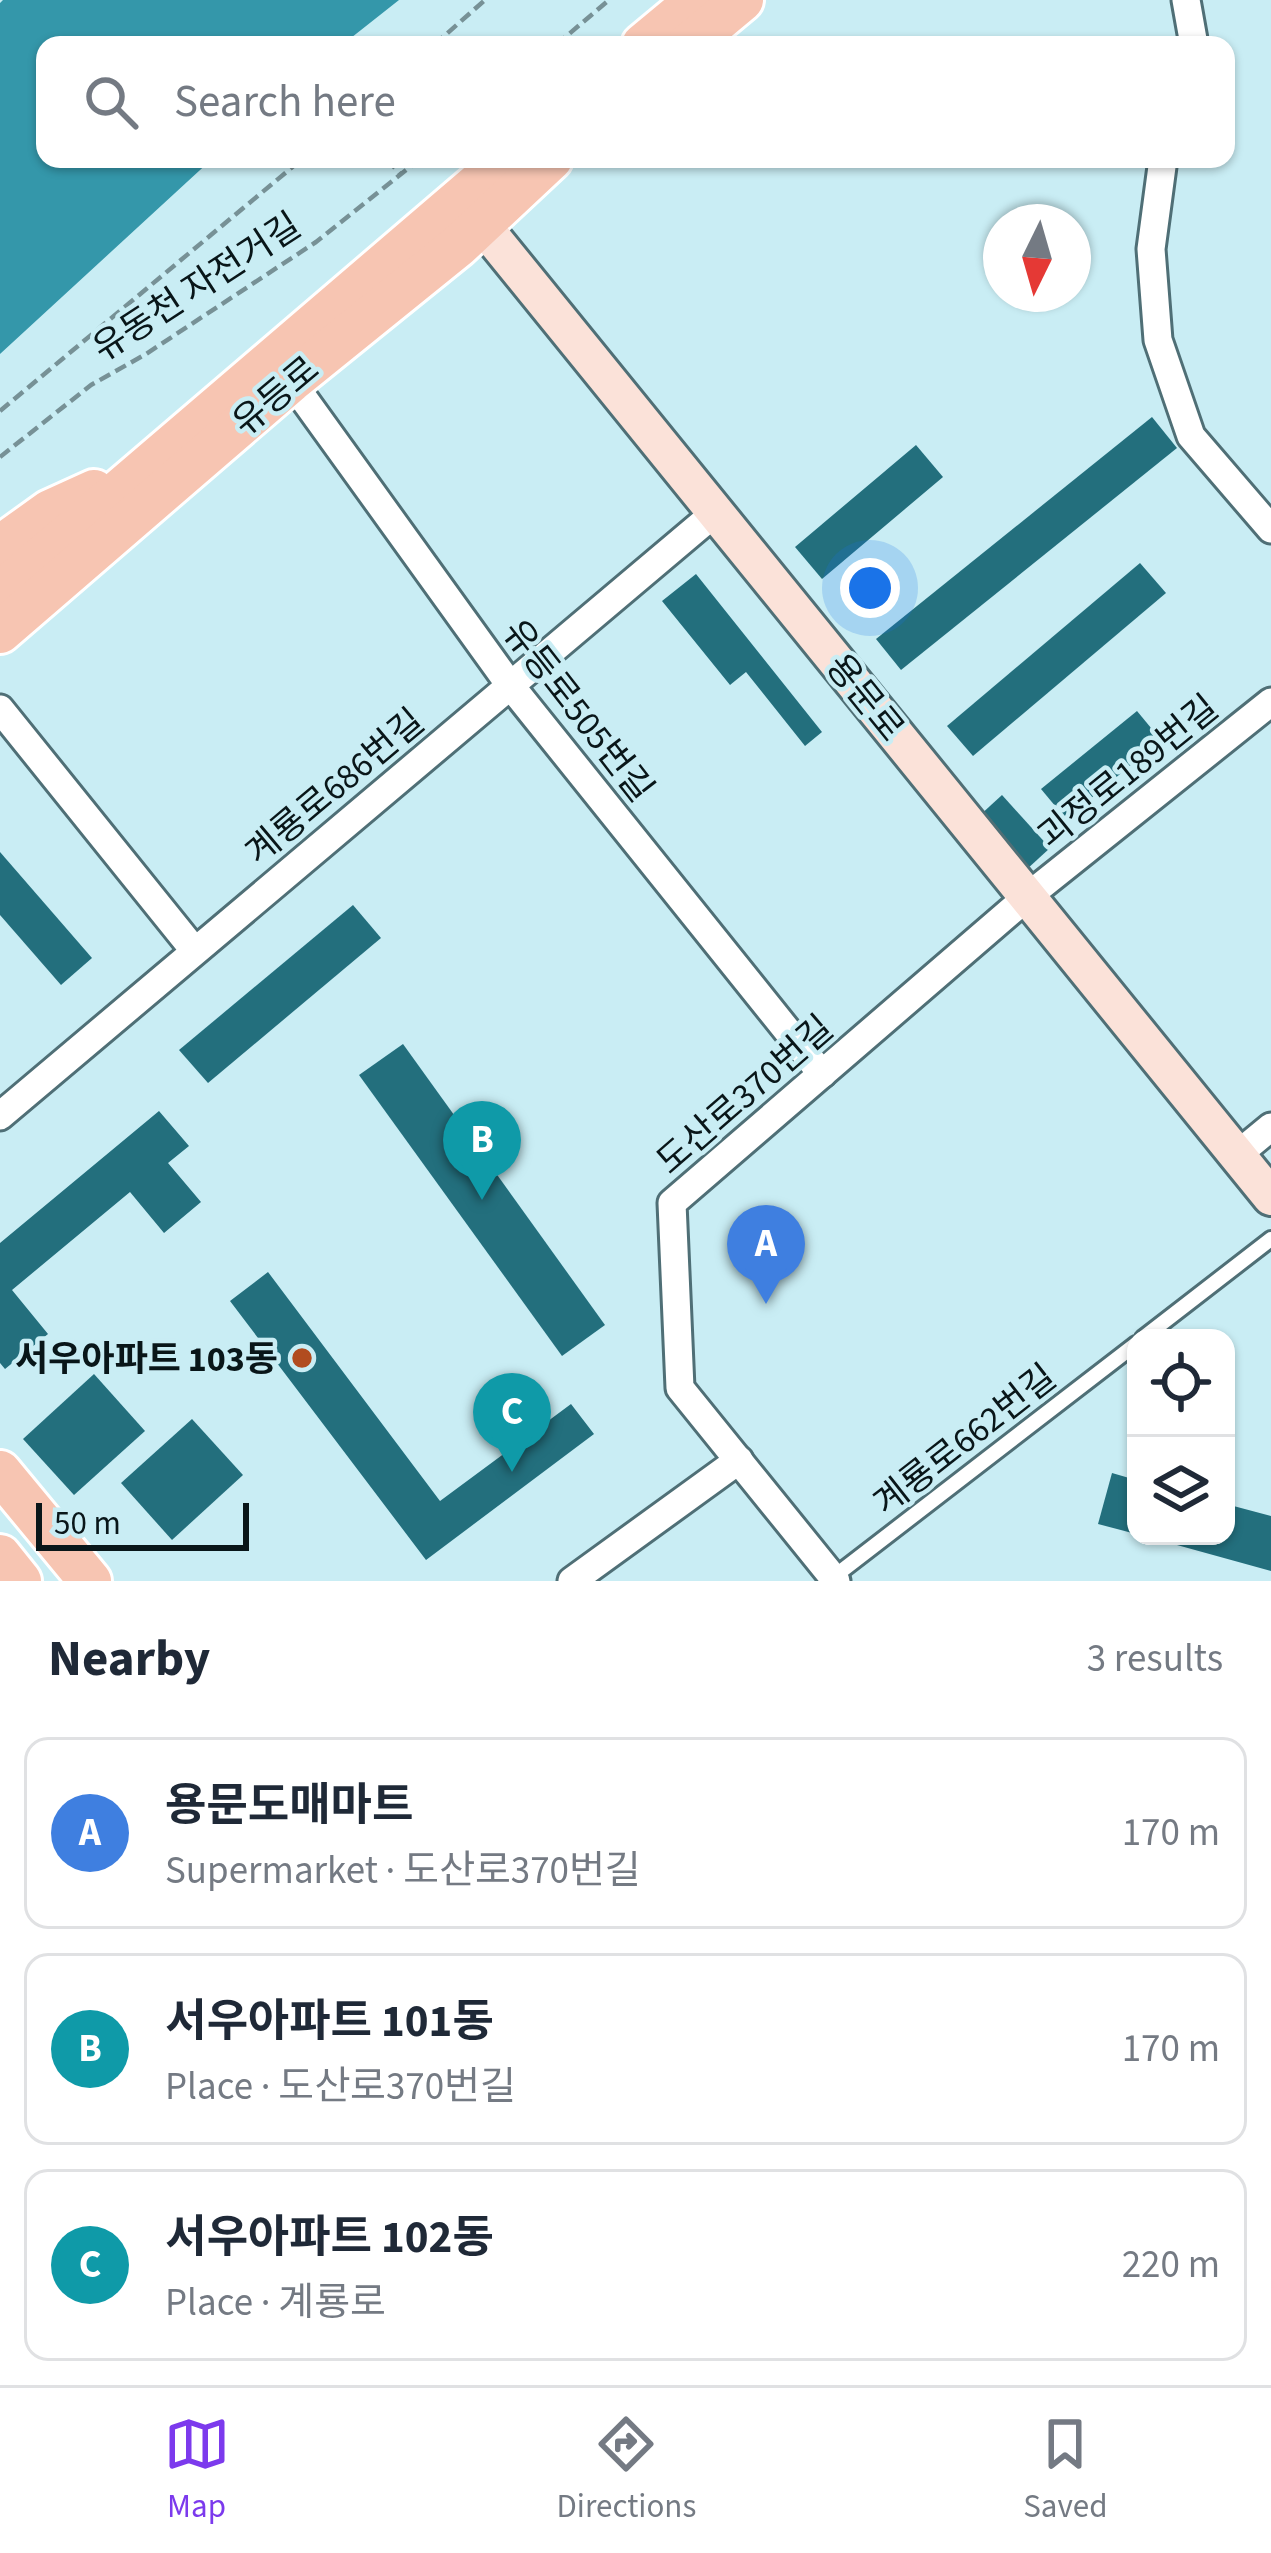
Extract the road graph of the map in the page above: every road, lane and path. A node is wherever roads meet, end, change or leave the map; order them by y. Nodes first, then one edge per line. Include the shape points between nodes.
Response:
1 (485, 0) edge
2 (609, 0) edge
3 (697, 0) edge
4 (742, 0) edge
5 (1186, 0) edge
6 (444, 36) edge
7 (567, 36) edge
8 (654, 36) edge
9 (699, 36) edge
10 (1192, 36) edge
11 (291, 168) edge
12 (394, 168) edge
13 (410, 168) edge
14 (501, 168) edge
15 (540, 168) edge
16 (1161, 168) edge
17 (401, 176) junction
18 (471, 211) junction
19 (291, 380) junction
20 (0, 411) edge
21 (0, 457) edge
22 (144, 468) junction
23 (716, 512) junction
24 (1271, 529) edge
25 (0, 547) edge
26 (0, 593) edge
27 (0, 632) edge
28 (510, 685) junction
29 (1271, 702) edge
30 (0, 709) edge
31 (1027, 897) junction
32 (194, 950) junction
33 (822, 1074) junction
34 (0, 1116) edge
35 (1271, 1127) edge
36 (1237, 1156) junction
37 (1271, 1197) edge
38 (1271, 1239) edge
39 (1155, 1329) edge
40 (1127, 1351) edge
41 (739, 1460) junction
42 (0, 1472) edge
43 (0, 1556) edge
44 (833, 1580) edge
45 (20, 1581) edge
46 (89, 1581) edge
47 (572, 1581) edge

1 - 6 path
2 - 7 path
3 - 8 main road
4 - 9 main road
5 - 10 street
11 - 20 path
12 - 17 path
13 - 17 path, 유동천 자전거길
14 - 18 main road, 유등로
15 - 18 main road, 유등로
16 - 24 street via 1151,249 1158,340 1191,436
17 - 21 path, 유동천 자전거길 via 316,242 91,385
18 - 19 main road, 유등로
18 - 22 main road, 유등로
18 - 23 street, 용문로
19 - 27 main road, 유등로
19 - 28 street, 유등로505번길
22 - 25 main road via 50,511
22 - 26 main road, 유등로
23 - 28 street, 계룡로686번길
23 - 31 street, 용문로
28 - 32 street, 계룡로686번길
28 - 33 street, 유등로505번길
29 - 31 street, 괴정로189번길
30 - 32 street
31 - 33 street, 도산로370번길
31 - 36 street, 용문로
32 - 34 street, 계룡로686번길
33 - 41 street, 도산로370번길 via 672,1202 680,1388
35 - 36 street
36 - 37 street, 용문로
38 - 39 lane
40 - 44 lane, 계룡로662번길
41 - 44 street, 도산로370번길
41 - 47 street
42 - 46 main road
43 - 45 main road

